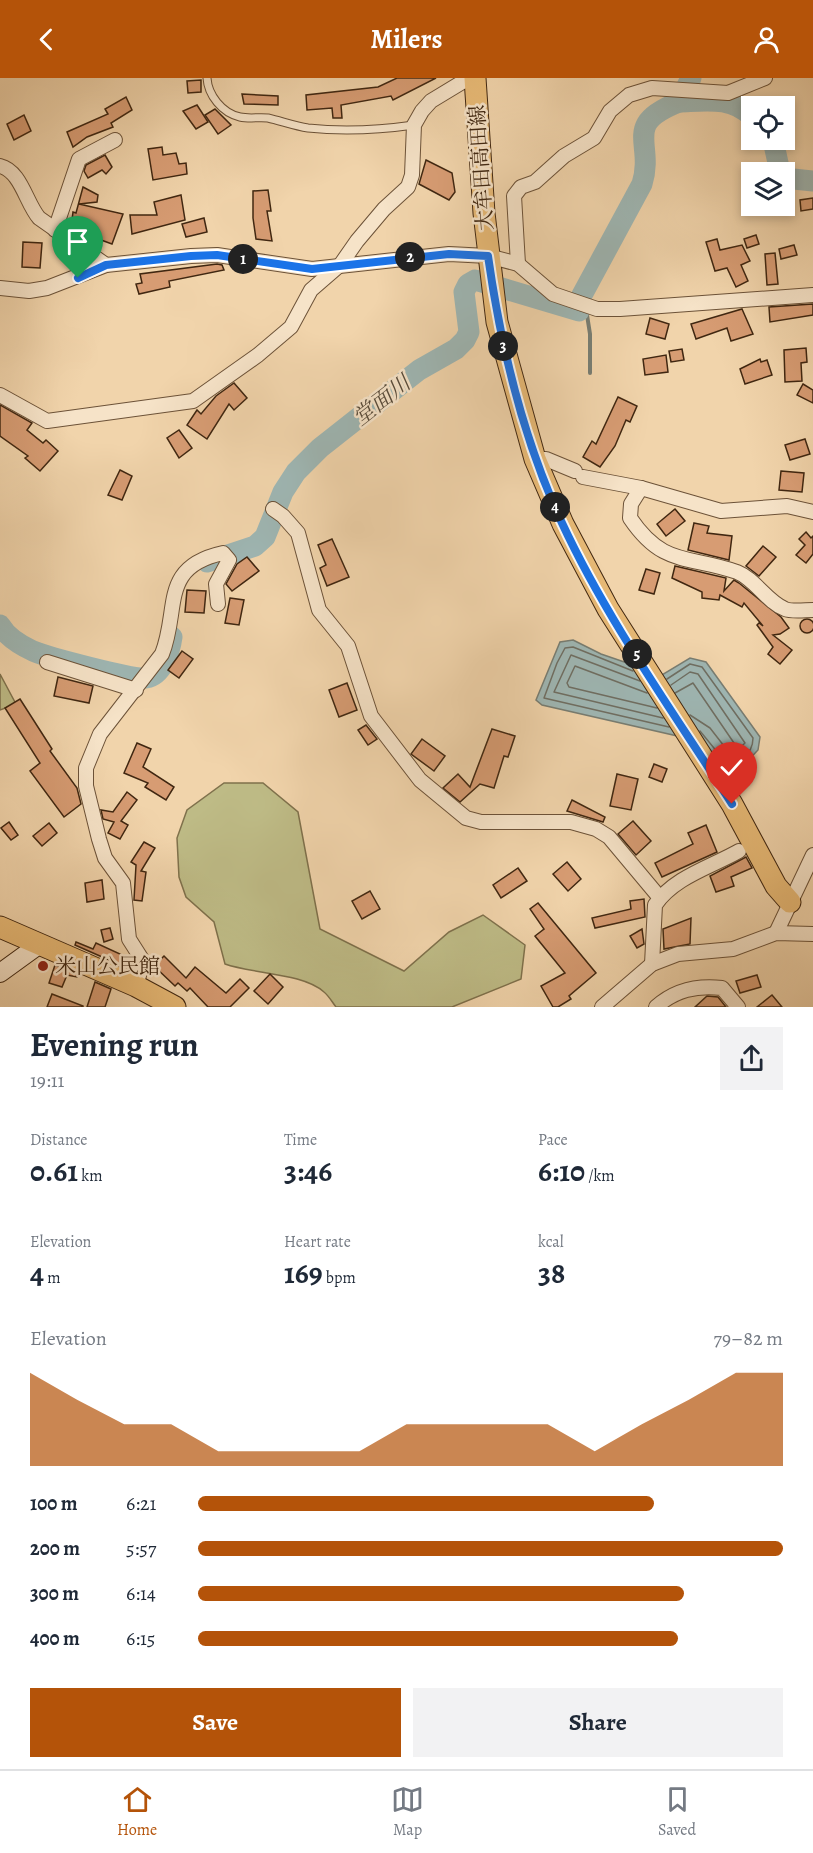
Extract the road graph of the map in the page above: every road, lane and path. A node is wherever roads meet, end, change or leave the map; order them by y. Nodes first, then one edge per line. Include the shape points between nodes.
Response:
1 (207, 78) edge
2 (469, 78) edge
3 (475, 78) edge
4 (765, 78) edge
5 (414, 125) junction
6 (116, 140) dead end
7 (0, 166) edge
8 (55, 230) junction
9 (341, 264) junction
10 (519, 264) junction
11 (106, 265) junction
12 (490, 276) junction
13 (0, 288) edge
14 (813, 295) edge
15 (0, 395) edge
16 (535, 459) junction
17 (641, 488) junction
18 (273, 509) dead end
19 (813, 512) edge
20 (218, 604) dead end
21 (813, 610) edge
22 (47, 662) dead end
23 (136, 690) junction
24 (738, 851) dead end
25 (813, 855) edge
26 (660, 898) junction
27 (790, 902) junction
28 (0, 927) edge
29 (776, 933) junction
30 (813, 934) edge
31 (40, 944) junction
32 (652, 964) junction
33 (0, 972) edge
34 (135, 986) junction
35 (175, 1007) edge
36 (602, 1007) edge
37 (656, 1007) edge
38 (738, 1007) edge

1 - 5 lane via 207,91 239,117 265,118 306,128 371,131
2 - 5 street via 431,101
3 - 12 main road, 大牟田高田線
4 - 10 street via 728,93 652,88 629,95 610,111 594,138 564,156 535,182 521,187 514,196
5 - 9 street via 408,187 363,233
6 - 8 street via 79,159
7 - 8 street via 15,174 31,208
8 - 11 street
9 - 11 street via 312,269 217,255
9 - 12 street via 449,254
9 - 15 street via 310,290 291,327 194,401 47,421
10 - 12 street
10 - 14 street via 544,288 578,303 620,309
11 - 13 street via 47,288
12 - 16 main road, 大牟田高田線 via 510,374
16 - 17 street
16 - 27 main road, 大牟田高田線 via 563,524 608,609 732,804 776,886
17 - 19 street via 721,511 787,506
17 - 21 street via 631,504 630,518 647,542 663,548 672,557 739,573 786,610
18 - 26 street via 298,533 319,610 348,646 371,716 420,780 465,818 481,822 571,822 596,829 609,837
20 - 23 street via 216,584 229,560 222,553 194,563 182,574 176,584 162,654
22 - 23 street
23 - 34 street via 100,734 86,768 86,786 99,839 105,858 123,883 129,939 143,961
24 - 26 street via 695,871
25 - 27 street
26 - 32 street via 655,905
27 - 29 street
28 - 31 main road
29 - 30 street
29 - 32 street via 733,949 678,954
31 - 33 street
31 - 34 main road
32 - 36 street
34 - 35 main road
37 - 38 street via 668,996 707,986 722,988

